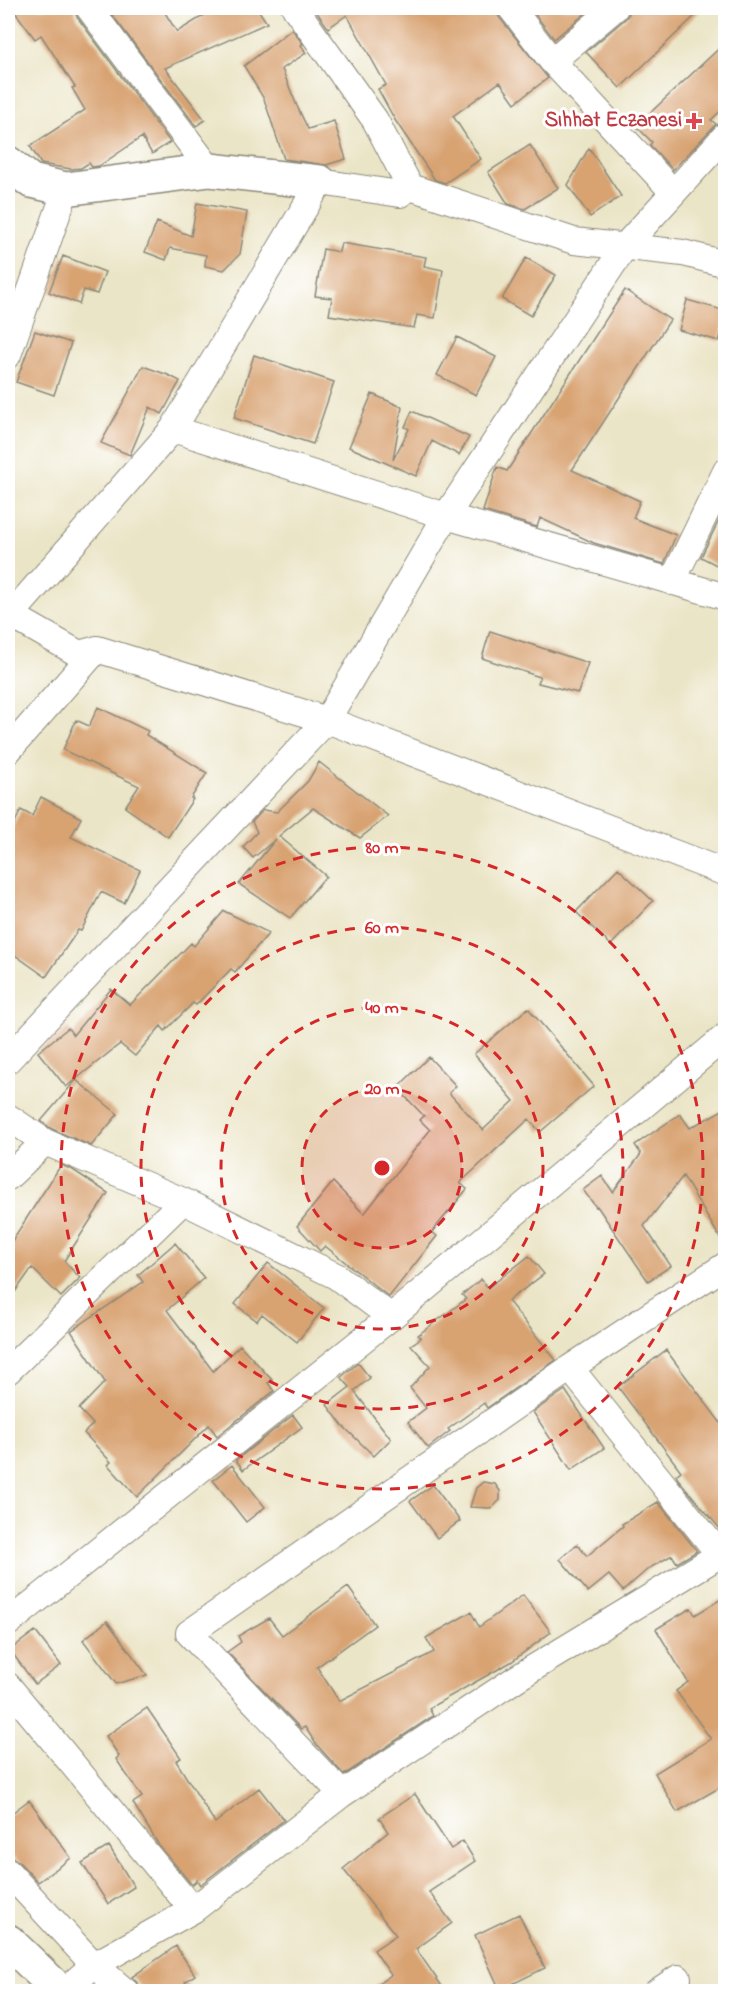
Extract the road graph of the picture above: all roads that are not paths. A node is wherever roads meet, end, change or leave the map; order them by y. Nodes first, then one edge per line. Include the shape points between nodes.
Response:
1 (89, 8) edge
2 (295, 8) edge
3 (511, 8) edge
4 (615, 8) edge
5 (552, 61) junction
6 (726, 135) edge
7 (8, 163) edge
8 (210, 170) junction
9 (320, 182) junction
10 (410, 187) junction
11 (66, 189) junction
12 (673, 192) junction
13 (625, 246) junction
14 (726, 264) edge
15 (8, 355) edge
16 (173, 429) junction
17 (726, 471) edge
18 (446, 516) junction
19 (672, 582) junction
20 (726, 597) edge
21 (97, 649) junction
22 (327, 720) junction
23 (8, 751) edge
24 (726, 873) edge
25 (726, 1036) edge
26 (8, 1060) edge
27 (8, 1117) edge
28 (45, 1142) junction
29 (8, 1177) edge
30 (183, 1201) junction
31 (726, 1265) edge
32 (391, 1317) junction
33 (570, 1368) junction
34 (8, 1371) edge
35 (723, 1553) edge
36 (8, 1623) edge
37 (8, 1686) edge
38 (342, 1794) junction
39 (8, 1872) edge
40 (193, 1910) junction
41 (8, 1941) edge
42 (94, 1965) junction
43 (678, 1978) dead end
44 (62, 1992) edge
45 (126, 1992) edge
46 (657, 1992) edge

1 - 8 street
2 - 10 street via 375,120
3 - 5 street
4 - 5 street
5 - 12 street
6 - 12 street
7 - 11 street via 31,181
8 - 9 street
8 - 11 street
9 - 10 street via 400,194
9 - 16 street
10 - 13 street via 574,241
11 - 15 street
12 - 13 street
13 - 14 street via 683,253
13 - 18 street
16 - 18 street
16 - 21 street via 11,615 79,654
17 - 19 street
18 - 19 street
18 - 22 street
19 - 20 street
21 - 22 street
21 - 23 street
22 - 24 street
22 - 26 street
25 - 32 street
27 - 28 street
28 - 29 street
28 - 30 street
30 - 32 street via 336,1276
30 - 34 street
31 - 33 street
32 - 36 street
33 - 35 street
33 - 38 street via 189,1633
35 - 38 street via 517,1678
37 - 40 street
38 - 40 street
39 - 42 street
40 - 42 street
41 - 44 street
42 - 44 street
42 - 45 street
43 - 46 street

